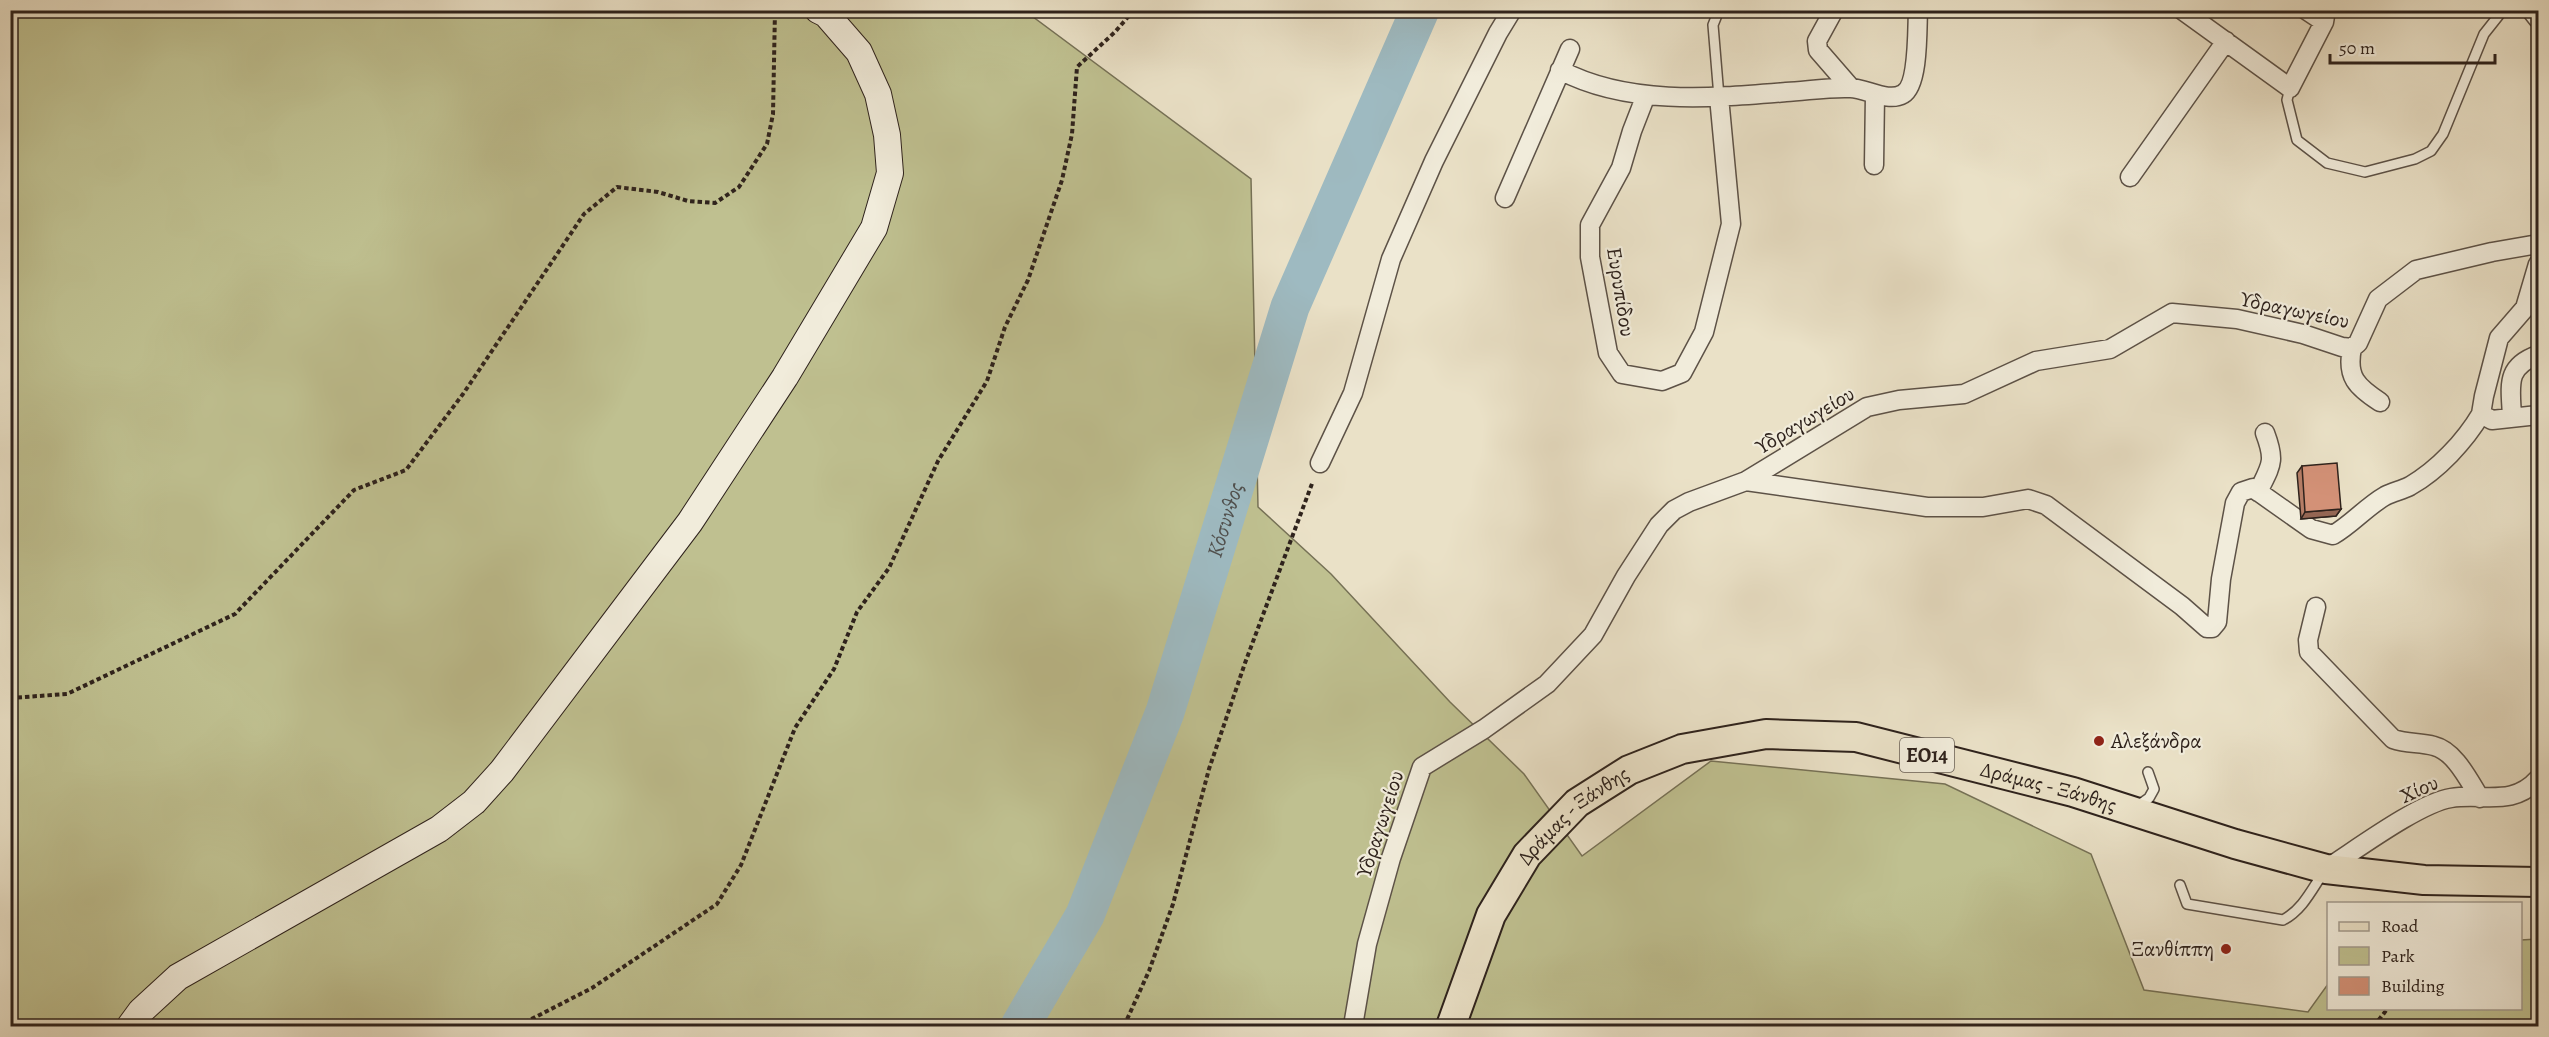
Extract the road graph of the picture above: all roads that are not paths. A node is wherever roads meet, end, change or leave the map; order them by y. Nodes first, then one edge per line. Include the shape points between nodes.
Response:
1 (818, 10) edge
2 (1512, 10) edge
3 (1719, 10) edge
4 (1834, 10) edge
5 (1918, 10) edge
6 (2182, 10) edge
7 (2306, 10) edge
8 (2503, 10) edge
9 (2530, 10) edge
10 (2325, 16) edge
11 (2538, 19) edge
12 (2226, 41) junction
13 (1570, 49) dead end
14 (1560, 70) junction
15 (1851, 88) junction
16 (2290, 88) junction
17 (1875, 94) junction
18 (1646, 95) junction
19 (1719, 98) junction
20 (1874, 165) dead end
21 (2130, 177) dead end
22 (1504, 198) dead end
23 (2538, 244) edge
24 (2538, 264) edge
25 (2352, 348) junction
26 (2538, 355) edge
27 (2380, 402) dead end
28 (2481, 414) junction
29 (2538, 415) edge
30 (2512, 418) junction
31 (2265, 433) dead end
32 (1320, 463) road end
33 (1746, 481) junction
34 (2258, 492) junction
35 (2316, 607) dead end
36 (2148, 772) dead end
37 (2538, 779) edge
38 (2480, 798) junction
39 (2133, 811) junction
40 (2326, 869) junction
41 (2538, 882) edge
42 (2180, 885) dead end
43 (130, 1026) edge
44 (1353, 1026) edge
45 (1451, 1026) edge

1 - 43 street via 859,52 878,94 890,173 874,228 785,377 690,522 502,771 474,802 439,829 178,978
2 - 32 street via 1434,162 1391,259 1353,393
3 - 19 lane via 1713,25
4 - 15 street via 1817,41 1818,50
5 - 17 street via 1910,87 1902,95
6 - 12 street
7 - 10 street
8 - 16 lane via 2484,34 2443,134 2432,151 2415,159 2365,172 2327,163 2298,140 2287,100
9 - 11 street
10 - 16 street
12 - 16 street
12 - 21 street
13 - 14 street
14 - 18 street via 1600,85
14 - 22 street
15 - 17 street
15 - 19 street
17 - 20 street
18 - 19 street
18 - 19 street, Ευρυπίδου via 1621,168 1590,225 1590,257 1608,353 1622,374 1662,381 1682,374 1704,332 1731,224
23 - 25 street, Υδραγωγείου via 2416,270 2378,299
24 - 28 street via 2525,308 2499,338
25 - 27 street via 2351,376 2362,391
25 - 33 street, Υδραγωγείου via 2237,319 2172,313 2110,349 2036,361 1964,394 1868,407
26 - 30 street via 2514,370 2510,386
28 - 30 street via 2492,420
28 - 34 street via 2473,428 2432,471 2410,486 2384,496 2333,535 2311,529
29 - 30 street
31 - 34 street via 2273,453
33 - 34 street via 1927,507 1983,507 2028,499 2046,505 2207,628 2217,622 2235,503 2241,492 2253,488
33 - 44 street, Υδραγωγείου via 1674,510 1659,525 1593,635 1547,684 1422,767 1367,944
35 - 38 street via 2309,652 2393,739 2436,746 2450,756
36 - 39 lane via 2154,789
37 - 38 street, Χίου via 2529,790
38 - 40 street, Χίου via 2451,798 2425,807
39 - 40 main road, Δράμας - Ξάνθης / ΕΟ14
39 - 45 main road, Δράμας - Ξάνθης / ΕΟ14 via 1856,737 1766,734 1682,749 1629,770 1577,803 1527,855 1491,915
40 - 41 main road, Δράμας - Ξάνθης / ΕΟ14 via 2424,880
40 - 42 lane via 2303,904 2283,920 2187,904

